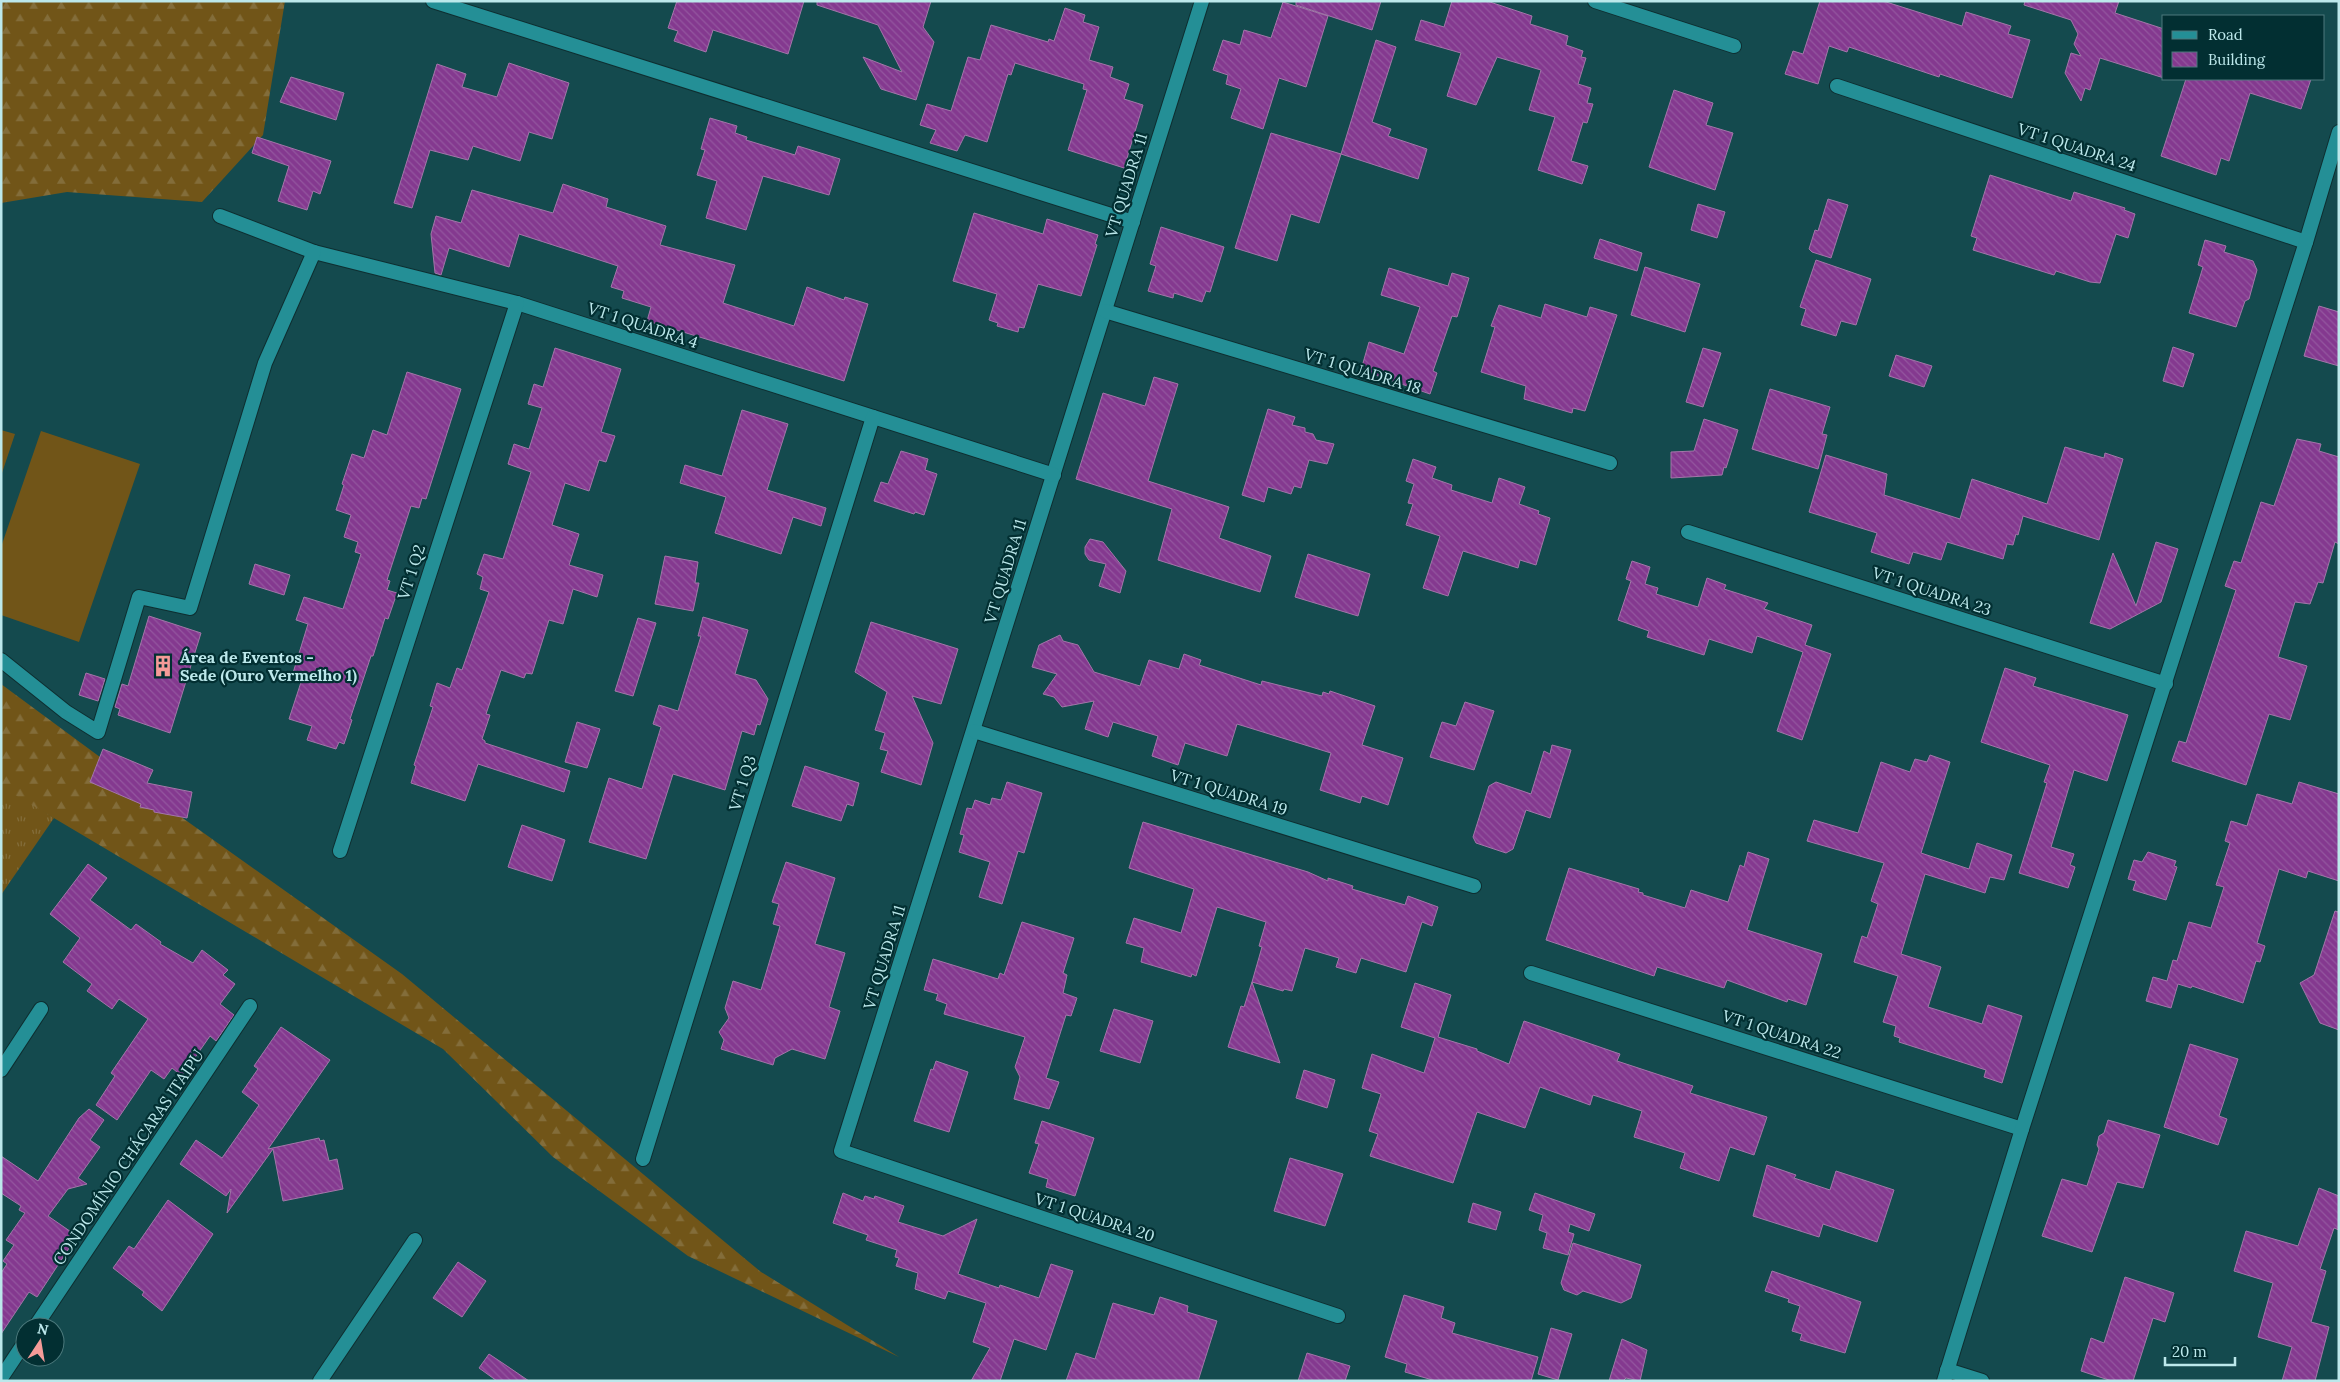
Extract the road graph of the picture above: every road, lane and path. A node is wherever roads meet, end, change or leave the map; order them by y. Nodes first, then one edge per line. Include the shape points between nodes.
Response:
1 (433, 1) edge
2 (1202, 1) edge
3 (1595, 1) edge
4 (1734, 46) dead end
5 (1837, 86) dead end
6 (2339, 132) edge
7 (220, 216) dead end
8 (1133, 222) junction
9 (2306, 242) junction
10 (314, 252) junction
11 (516, 303) junction
12 (1105, 311) junction
13 (873, 417) junction
14 (1610, 464) dead end
15 (1054, 475) junction
16 (1688, 532) dead end
17 (1, 660) edge
18 (2166, 684) junction
19 (974, 731) junction
20 (340, 851) dead end
21 (1474, 886) dead end
22 (1532, 973) dead end
23 (250, 1006) dead end
24 (41, 1009) dead end
25 (1, 1070) edge
26 (2022, 1129) junction
27 (842, 1151) joint
28 (643, 1159) dead end
29 (415, 1240) dead end
30 (1338, 1316) dead end
31 (42, 1317) edge
32 (15, 1357) edge
33 (1946, 1375) edge
34 (1, 1378) edge
35 (320, 1381) edge
36 (1982, 1381) edge

1 - 8 street
2 - 8 street, VT QUADRA 11
3 - 4 street
5 - 9 street, VT 1 QUADRA 24
6 - 9 street
7 - 10 street, VT 1 QUADRA 4
8 - 12 street, VT QUADRA 11
9 - 18 street
10 - 11 street, VT 1 QUADRA 4
10 - 17 street via 266,363 190,608 139,598 98,732 66,712
11 - 13 street, VT 1 QUADRA 4
11 - 20 street, VT 1 Q2
12 - 14 street, VT 1 QUADRA 18
12 - 15 street, VT QUADRA 11
13 - 15 street, VT 1 QUADRA 4
13 - 28 street, VT 1 Q3
15 - 19 street, VT QUADRA 11
16 - 18 street, VT 1 QUADRA 23
18 - 26 street
19 - 21 street, VT 1 QUADRA 19
19 - 27 street, VT QUADRA 11
22 - 26 street, VT 1 QUADRA 22
23 - 31 street, CONDOMÍNIO CHÁCARAS ITAIPU
24 - 25 street
26 - 33 street
27 - 30 street, VT 1 QUADRA 20
29 - 35 street
32 - 34 street
33 - 36 street

